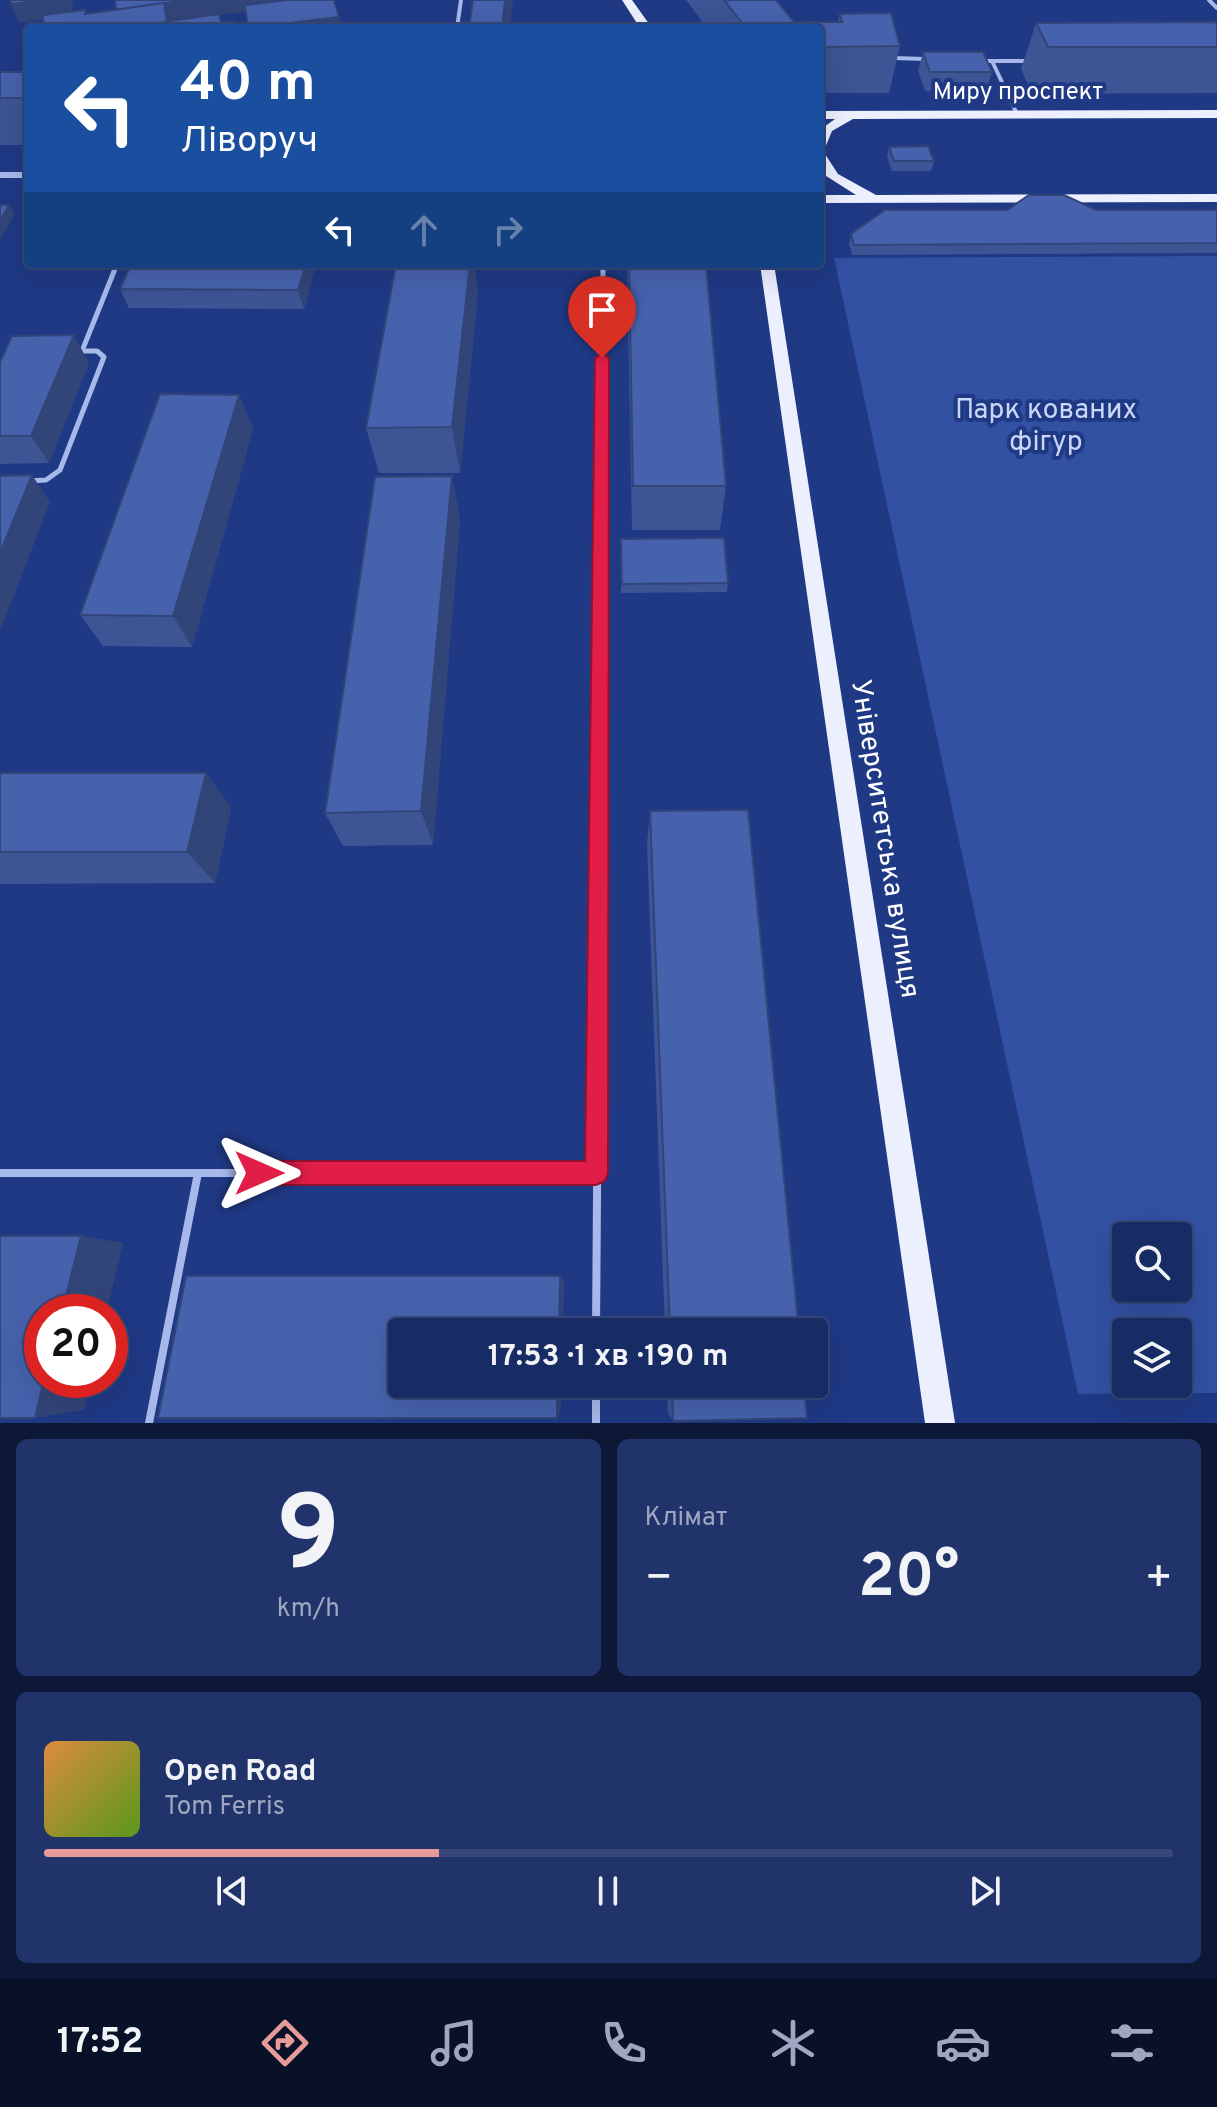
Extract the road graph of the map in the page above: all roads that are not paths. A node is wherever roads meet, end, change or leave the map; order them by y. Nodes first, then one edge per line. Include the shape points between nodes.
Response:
1 (461, 0) edge
2 (627, 0) edge
3 (1209, 0) edge
4 (1217, 8) edge
5 (458, 24) edge
6 (643, 24) edge
7 (883, 58) edge
8 (929, 59) edge
9 (976, 61) edge
10 (992, 61) junction
11 (1037, 62) dead end
12 (1017, 114) junction
13 (1217, 114) edge
14 (824, 115) edge
15 (850, 115) junction
16 (824, 136) edge
17 (824, 167) edge
18 (0, 175) edge
19 (24, 175) edge
20 (1217, 198) edge
21 (824, 199) edge
22 (877, 199) junction
23 (115, 268) edge
24 (603, 268) edge
25 (768, 268) edge
26 (69, 351) edge
27 (82, 351) junction
28 (24, 481) edge
29 (0, 1173) edge
30 (198, 1173) junction
31 (596, 1173) junction
32 (596, 1318) edge
33 (596, 1398) edge
34 (149, 1423) edge
35 (596, 1423) edge
36 (940, 1423) edge

1 - 5 lane
2 - 6 main road
3 - 4 lane
7 - 8 lane
9 - 10 lane
10 - 11 lane
10 - 12 lane
12 - 13 main road, Миру проспект
12 - 15 main road, Миру проспект
14 - 15 main road, Миру проспект
15 - 16 main road
17 - 22 main road via 840,183
18 - 19 street
20 - 22 main road
21 - 22 main road
23 - 27 lane
24 - 31 lane
25 - 36 main road, Університетська вулиця
26 - 27 lane
27 - 28 lane via 104,357 60,470 46,480
29 - 30 lane
30 - 31 lane
30 - 34 lane
31 - 32 lane
33 - 35 lane

